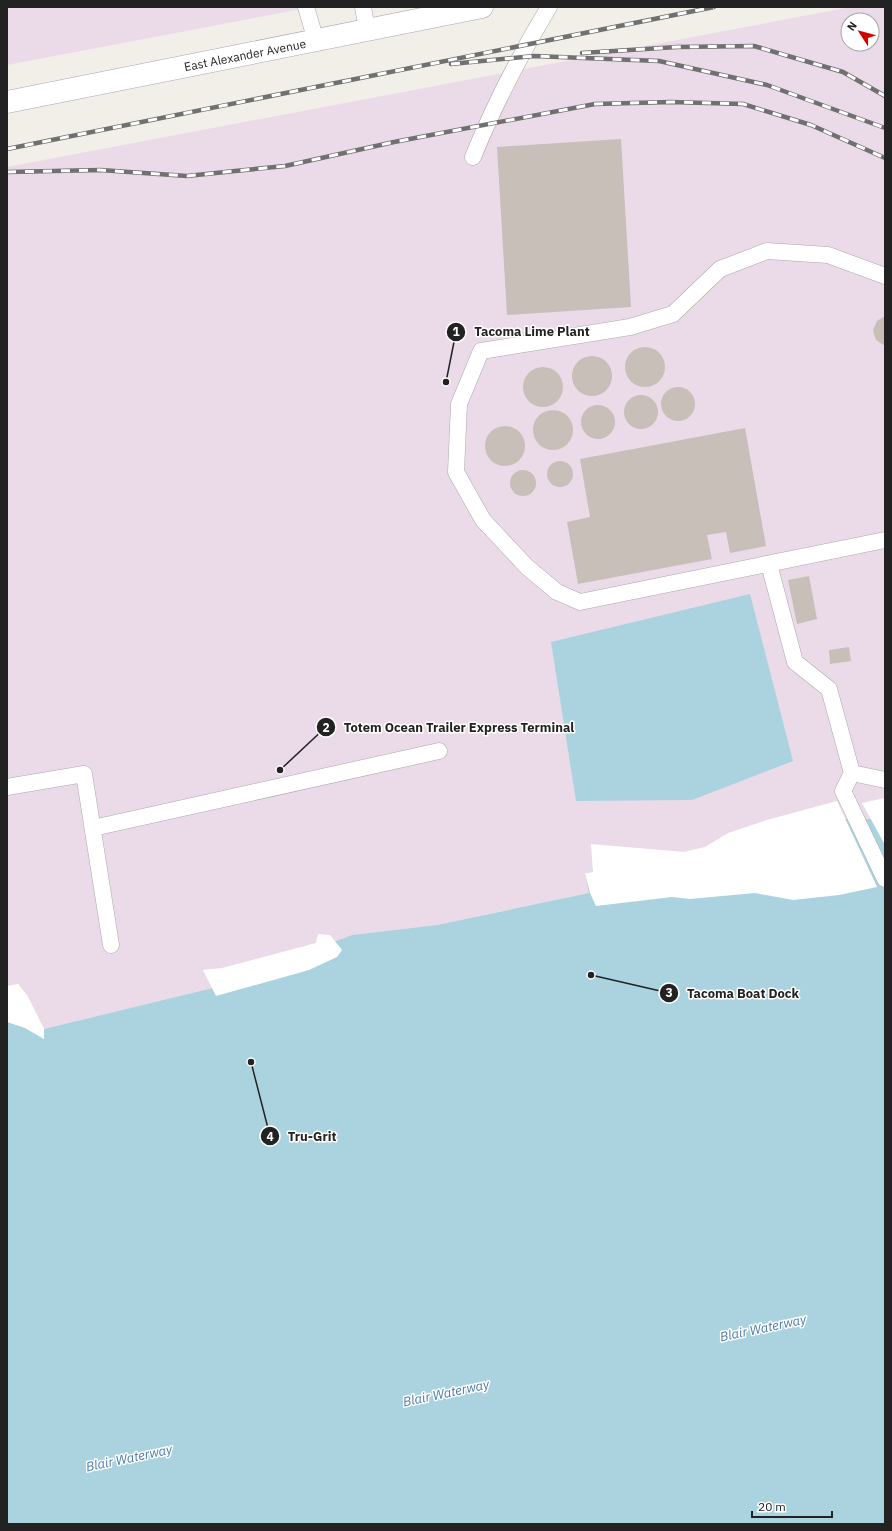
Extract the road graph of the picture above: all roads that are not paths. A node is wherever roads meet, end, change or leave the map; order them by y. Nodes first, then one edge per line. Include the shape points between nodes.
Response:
1 (306, 7) edge
2 (363, 7) edge
3 (482, 7) edge
4 (549, 7) edge
5 (367, 30) junction
6 (316, 41) junction
7 (7, 102) edge
8 (473, 157) dead end
9 (885, 276) edge
10 (885, 540) edge
11 (769, 564) junction
12 (438, 751) dead end
13 (852, 773) junction
14 (885, 780) edge
15 (7, 787) edge
16 (92, 828) junction
17 (885, 880) edge
18 (111, 945) dead end

1 - 6 lane
2 - 5 lane
3 - 5 street, East Alexander Avenue
4 - 8 lane via 519,58 486,124
5 - 6 street, East Alexander Avenue
6 - 7 street, East Alexander Avenue
9 - 11 lane via 828,255 767,251 720,269 673,314 630,327 481,350 459,404 456,472 483,520 527,567 557,592 580,602
10 - 11 lane
11 - 13 lane via 795,662 829,689
12 - 16 lane
13 - 14 lane
13 - 17 lane via 843,791
15 - 16 lane via 84,774
16 - 18 lane

